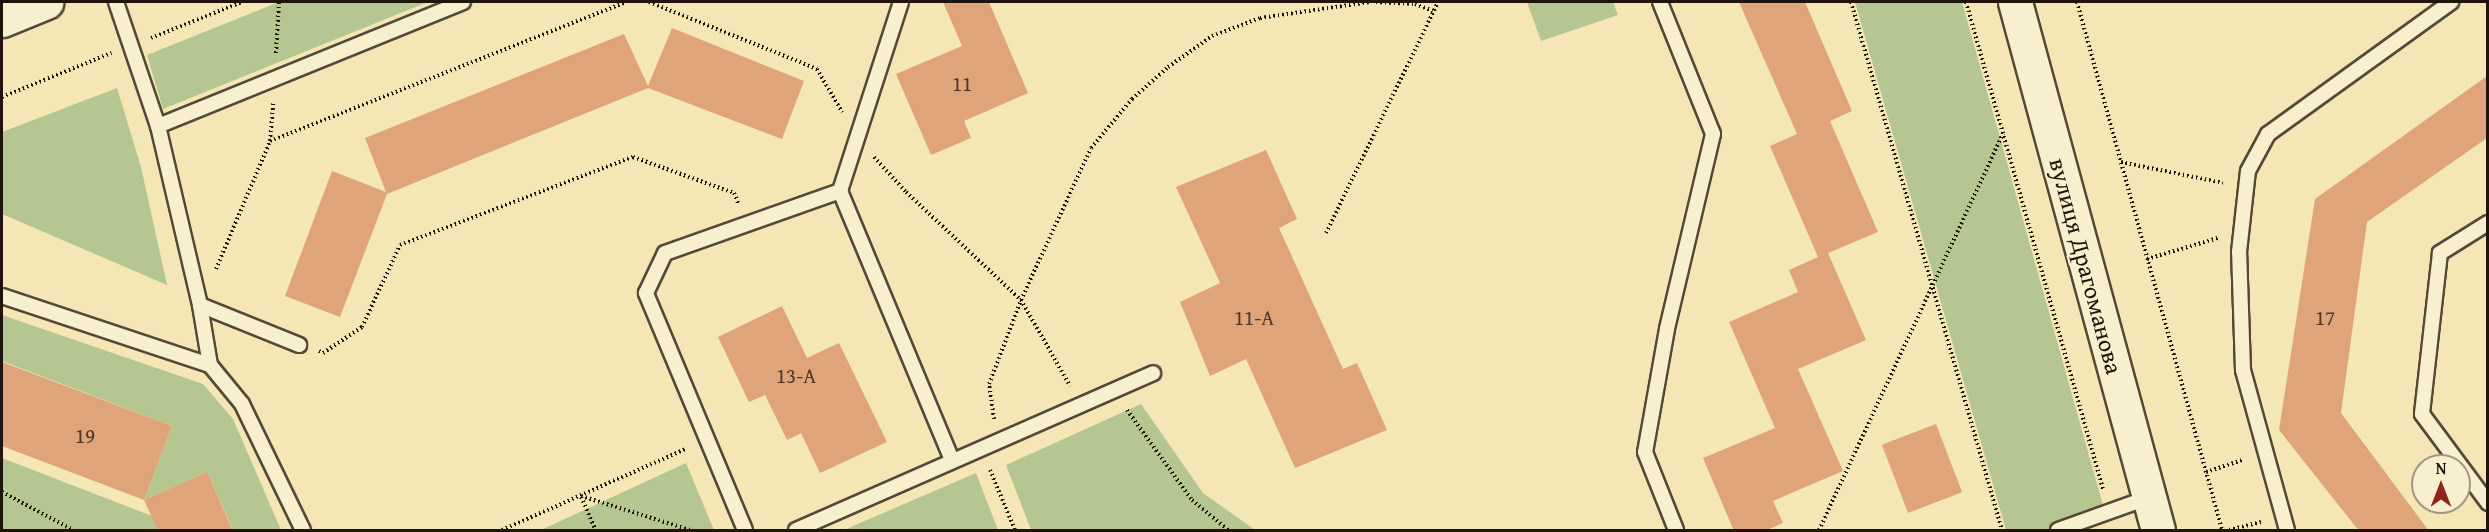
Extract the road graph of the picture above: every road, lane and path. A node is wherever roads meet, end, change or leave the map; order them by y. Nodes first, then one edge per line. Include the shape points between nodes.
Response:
1 (46, 2) edge
2 (116, 2) edge
3 (463, 2) edge
4 (626, 2) edge
5 (650, 2) edge
6 (901, 2) edge
7 (1370, 2) edge
8 (1376, 2) edge
9 (1438, 2) edge
10 (1660, 2) edge
11 (1851, 2) edge
12 (1966, 2) edge
13 (2015, 2) edge
14 (2077, 2) edge
15 (2451, 2) edge
16 (1433, 11) junction
17 (2, 20) edge
18 (158, 126) junction
19 (2003, 133) junction
20 (858, 138) junction
21 (2121, 162) junction
22 (2246, 187) junction
23 (840, 191) junction
24 (2487, 223) edge
25 (746, 224) junction
26 (2241, 231) junction
27 (1326, 233) dead end
28 (2147, 259) junction
29 (1933, 287) junction
30 (2, 296) edge
31 (1021, 300) junction
32 (200, 305) junction
33 (298, 345) joint
34 (210, 364) junction
35 (1154, 373) dead end
36 (1114, 390) junction
37 (1080, 405) junction
38 (707, 440) junction
39 (997, 441) junction
40 (981, 447) junction
41 (2264, 454) junction
42 (952, 460) junction
43 (2206, 472) junction
44 (2, 492) edge
45 (580, 496) junction
46 (2150, 497) junction
47 (2487, 503) edge
48 (2109, 512) junction
49 (2282, 516) junction
50 (73, 531) edge
51 (303, 531) edge
52 (502, 531) edge
53 (596, 531) edge
54 (690, 531) edge
55 (745, 531) edge
56 (796, 531) edge
57 (1015, 531) edge
58 (1228, 531) edge
59 (1676, 531) edge
60 (1819, 531) edge
61 (2002, 531) edge
62 (2058, 531) edge
63 (2158, 531) edge
64 (2222, 531) edge
65 (2229, 531) edge
66 (2287, 531) edge

1 - 17 street
2 - 18 lane
3 - 18 lane
4 - 32 path via 270,141
5 - 20 path via 817,69
6 - 20 lane
7 - 31 path via 1260,18 1212,36 1167,67 1131,99 1091,148
8 - 16 path via 1415,4
9 - 16 path
10 - 59 lane via 1713,134 1667,328 1645,452
11 - 29 path
12 - 19 path
13 - 46 street, вулиця Драгоманова
14 - 21 path
15 - 22 lane via 2268,134 2248,171
16 - 27 path
18 - 32 lane
19 - 29 path
19 - 48 path
20 - 23 lane
20 - 31 path via 906,192
21 - 22 path
21 - 28 path
22 - 26 lane
23 - 25 lane
23 - 42 lane
24 - 47 lane via 2440,253 2422,414
25 - 33 path via 734,193 633,157 400,245 362,327 323,353
25 - 38 lane via 665,253 646,293
26 - 28 path
26 - 41 lane via 2243,370
28 - 43 path
29 - 60 path
29 - 61 path
30 - 34 lane
31 - 37 path
31 - 39 path via 988,384
32 - 33 lane
32 - 34 lane
34 - 51 lane via 242,404
35 - 36 lane
36 - 37 lane
36 - 58 path via 1192,500
37 - 39 lane
38 - 45 path
38 - 55 lane
39 - 40 lane
40 - 42 lane
40 - 57 path
41 - 43 path
41 - 49 lane
42 - 56 lane
43 - 64 path
44 - 50 path
45 - 52 path
45 - 53 path
45 - 54 path
46 - 48 lane
46 - 63 street, вулиця Драгоманова
48 - 62 lane
49 - 65 path
49 - 66 lane

